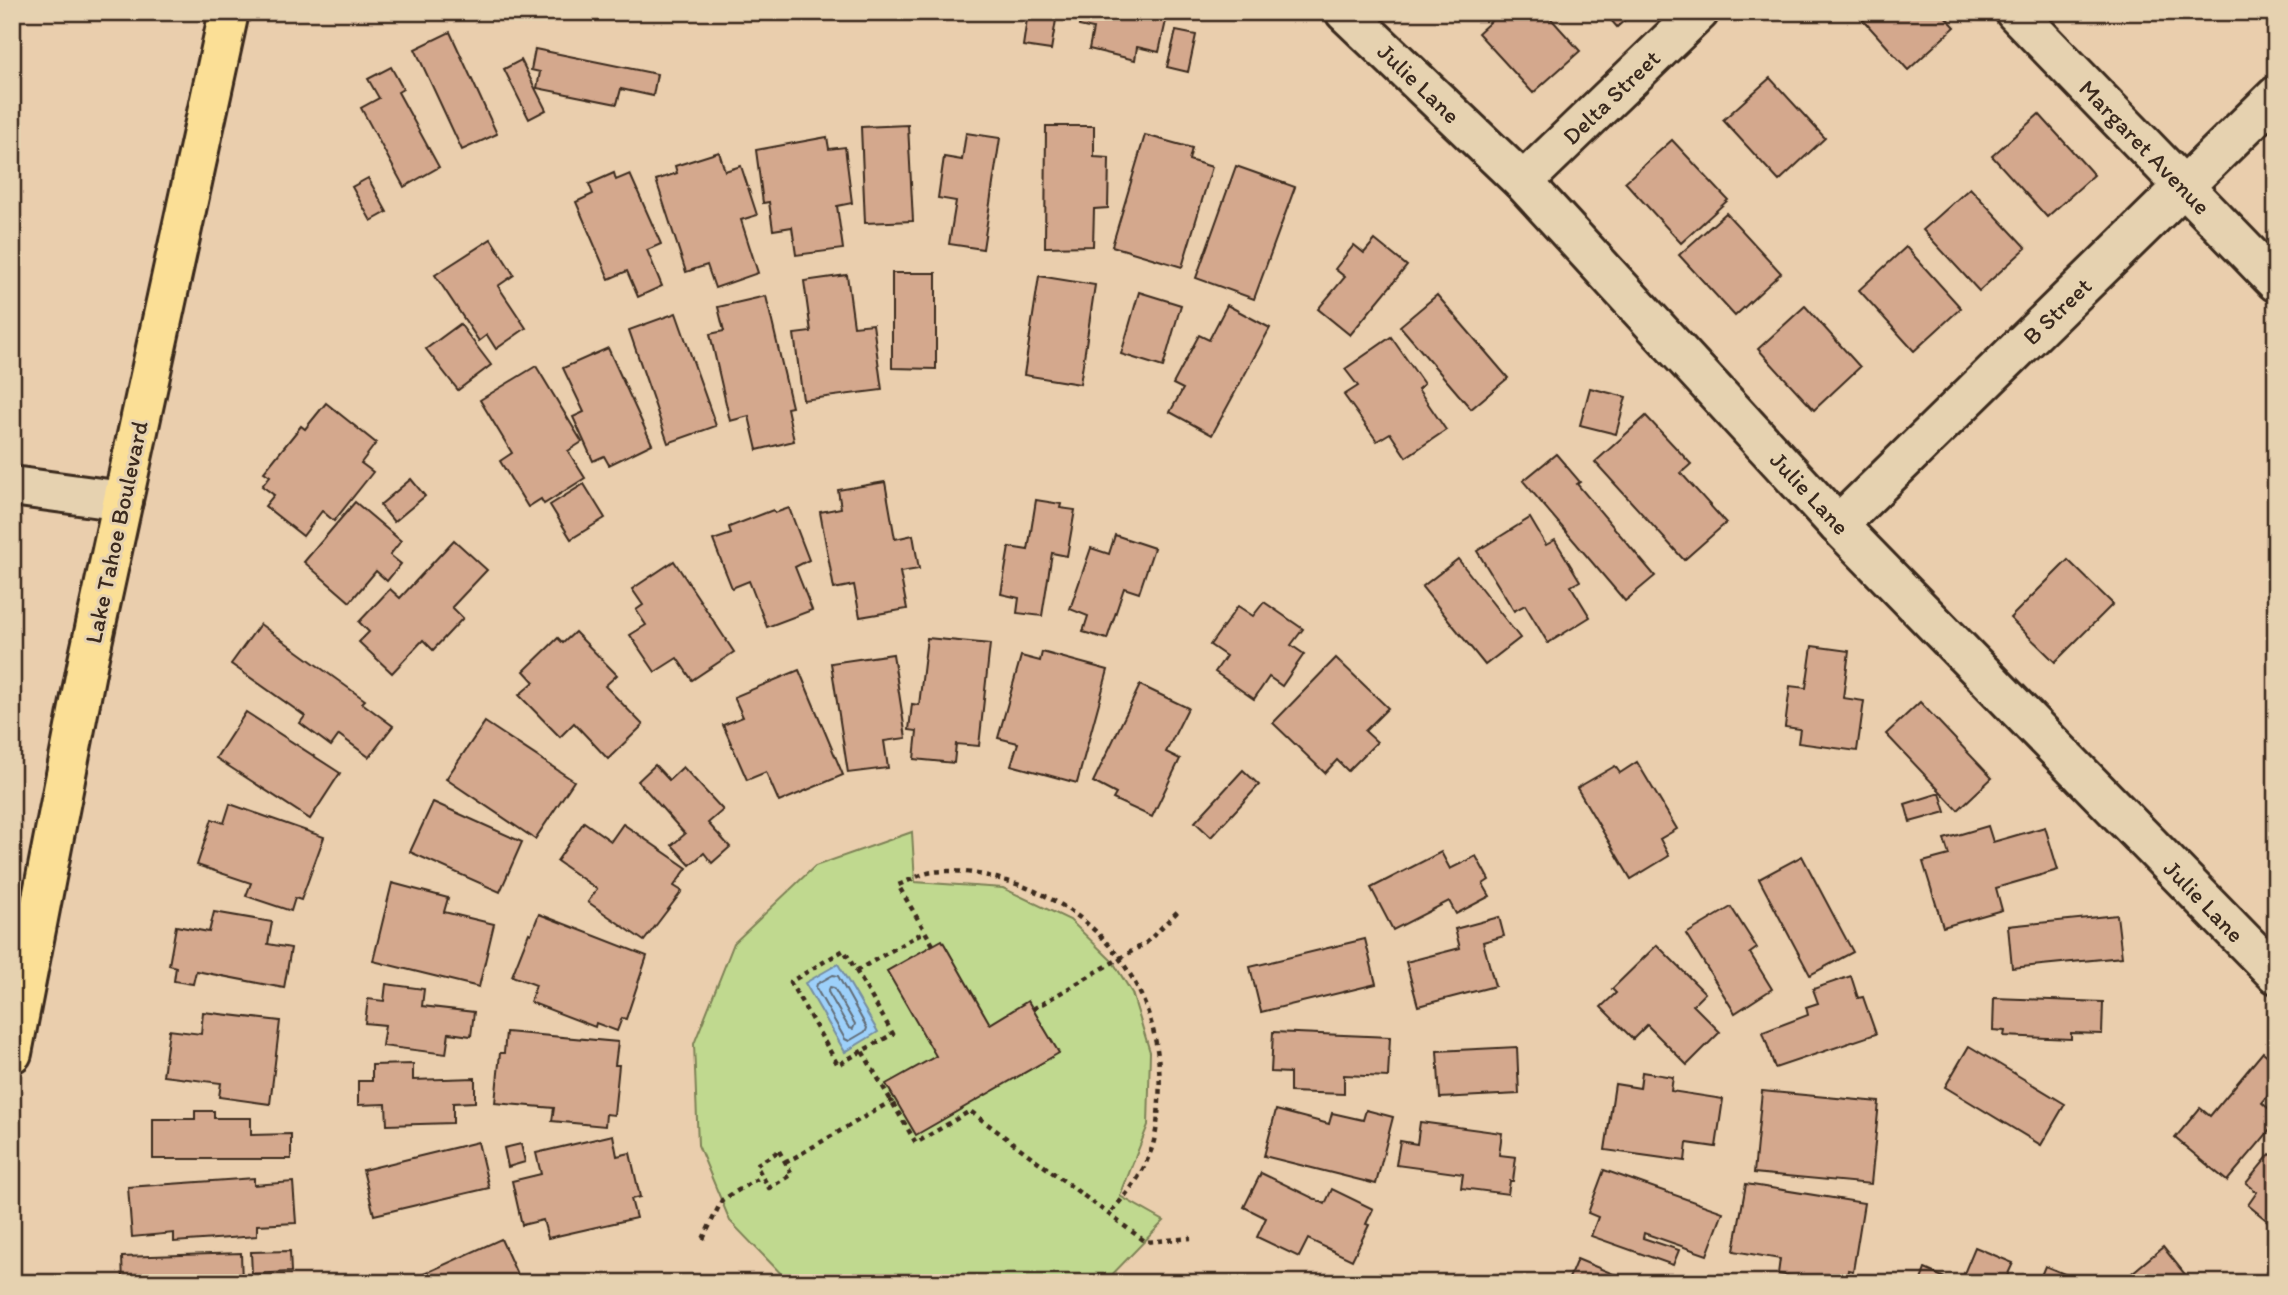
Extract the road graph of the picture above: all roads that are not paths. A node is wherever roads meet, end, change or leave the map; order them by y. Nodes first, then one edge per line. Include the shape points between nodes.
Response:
1 (229, 12) edge
2 (1345, 12) edge
3 (1699, 12) edge
4 (2015, 12) edge
5 (2276, 96) edge
6 (1523, 182) junction
7 (2184, 187) junction
8 (2276, 282) edge
9 (12, 486) edge
10 (123, 501) junction
11 (1838, 524) junction
12 (2276, 974) edge
13 (12, 1053) edge

1 - 10 main road, Lake Tahoe Boulevard
2 - 6 street, Julie Lane
3 - 6 street, Delta Street
4 - 7 street, Margaret Avenue
5 - 7 street, B Street
6 - 11 street, Julie Lane
7 - 8 street, Margaret Avenue
7 - 11 street, B Street
9 - 10 street
10 - 13 main road, Lake Tahoe Boulevard
11 - 12 street, Julie Lane

